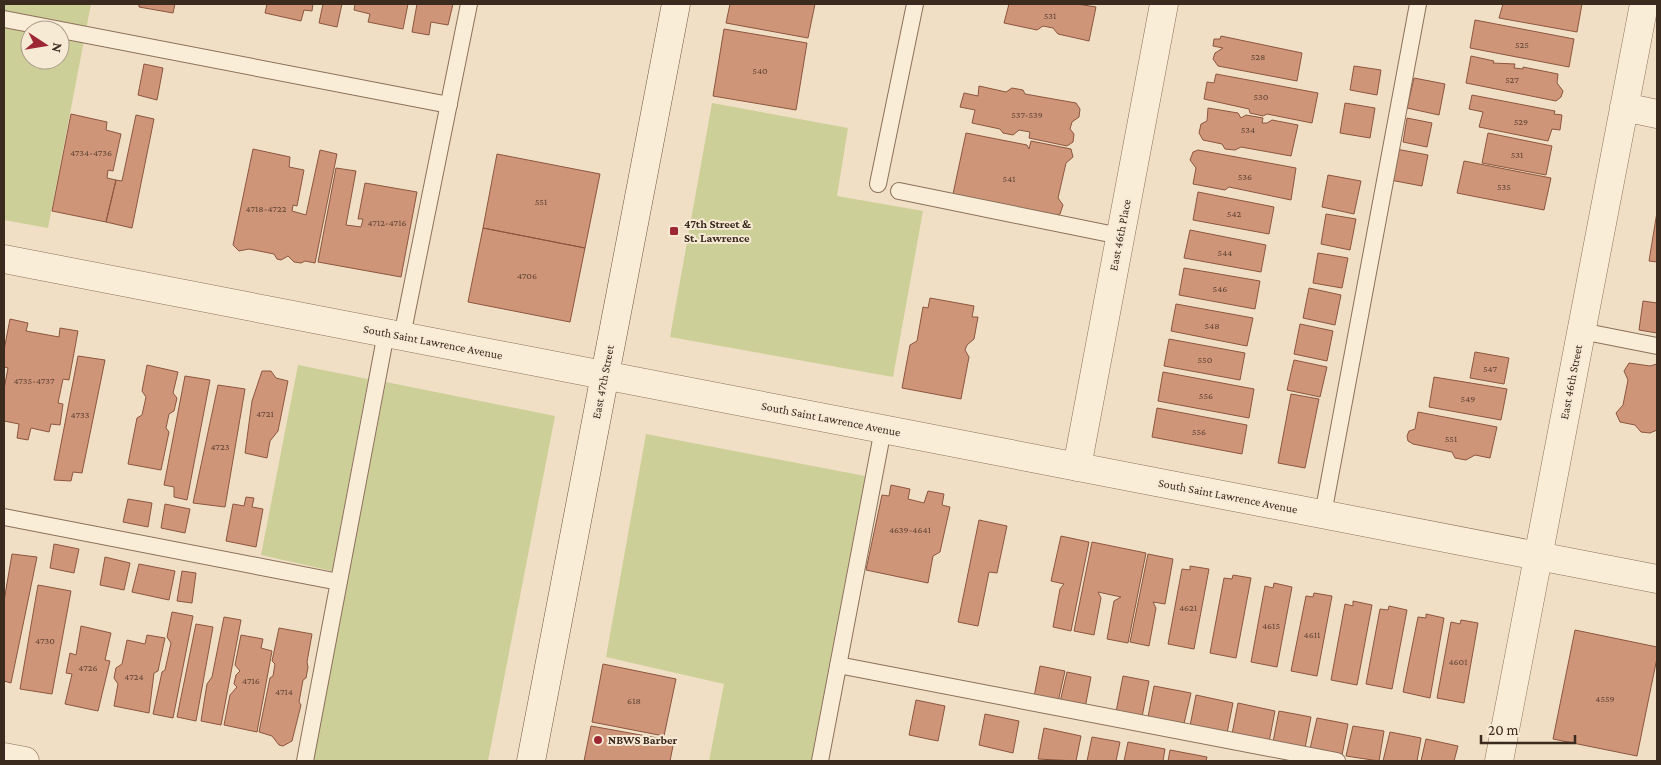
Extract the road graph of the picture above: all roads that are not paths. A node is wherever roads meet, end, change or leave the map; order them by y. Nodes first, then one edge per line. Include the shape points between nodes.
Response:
1 (469, 4) edge
2 (676, 4) edge
3 (915, 4) edge
4 (1164, 4) edge
5 (1418, 4) edge
6 (1644, 4) edge
7 (4, 19) edge
8 (449, 105) junction
9 (1624, 107) junction
10 (1657, 114) edge
11 (878, 184) dead end
12 (899, 191) dead end
13 (1120, 236) junction
14 (4, 259) edge
15 (1581, 331) junction
16 (394, 334) junction
17 (1657, 346) edge
18 (604, 375) junction
19 (882, 429) junction
20 (1077, 467) junction
21 (1323, 514) junction
22 (4, 517) edge
23 (1538, 556) junction
24 (1657, 579) edge
25 (339, 582) junction
26 (838, 665) junction
27 (4, 757) edge
28 (25, 761) edge
29 (305, 761) edge
30 (531, 761) edge
31 (820, 761) edge
32 (1337, 761) edge
33 (1499, 761) edge

1 - 8 lane
2 - 18 street, East 47th Street
3 - 11 lane
4 - 13 street, East 46th Place
5 - 21 lane
6 - 9 street, East 46th Street
7 - 8 lane
8 - 16 lane
9 - 10 street
9 - 15 street, East 46th Street
12 - 13 lane
13 - 20 street, East 46th Place
14 - 16 street, South Saint Lawrence Avenue
15 - 17 lane
15 - 23 street, East 46th Street
16 - 18 street, South Saint Lawrence Avenue
16 - 25 lane
18 - 19 street, South Saint Lawrence Avenue
18 - 30 street, East 47th Street
19 - 20 street, South Saint Lawrence Avenue
19 - 26 lane
20 - 21 street, South Saint Lawrence Avenue
21 - 23 street, South Saint Lawrence Avenue
22 - 25 lane
23 - 24 street, South Saint Lawrence Avenue
23 - 33 street, East 46th Street
25 - 29 lane
26 - 31 lane
26 - 32 lane
27 - 28 street

